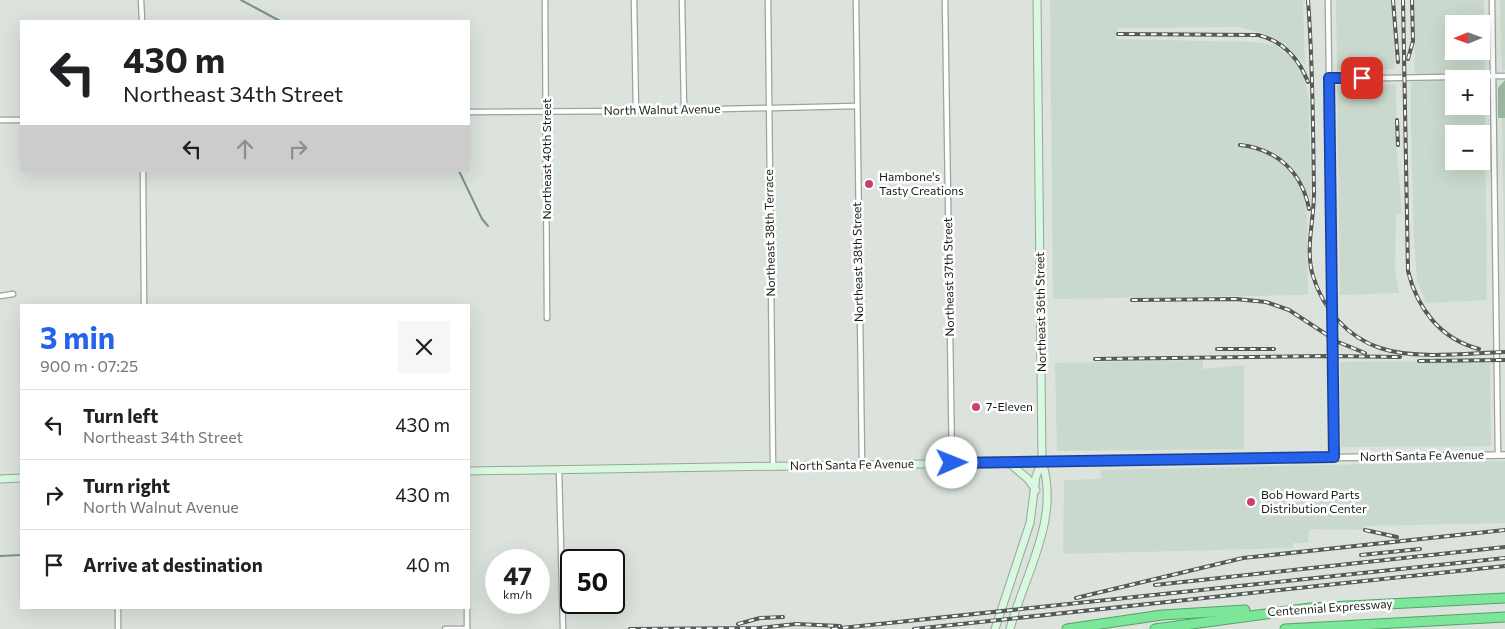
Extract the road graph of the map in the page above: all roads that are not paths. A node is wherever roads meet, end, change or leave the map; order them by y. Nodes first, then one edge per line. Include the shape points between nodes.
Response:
1 (141, 0) edge
2 (546, 0) edge
3 (634, 0) edge
4 (682, 0) edge
5 (768, 0) edge
6 (856, 0) edge
7 (945, 0) edge
8 (1037, 0) edge
9 (1328, 0) edge
10 (1492, 0) edge
11 (142, 20) edge
12 (1493, 76) junction
13 (1505, 76) edge
14 (1329, 78) junction
15 (856, 106) junction
16 (768, 107) junction
17 (684, 110) junction
18 (547, 111) junction
19 (636, 111) junction
20 (470, 112) edge
21 (0, 120) edge
22 (20, 120) edge
23 (143, 172) edge
24 (13, 294) dead end
25 (0, 296) edge
26 (144, 304) edge
27 (547, 318) dead end
28 (1502, 455) edge
29 (1334, 457) junction
30 (1008, 462) junction
31 (1042, 462) junction
32 (952, 463) junction
33 (862, 465) junction
34 (773, 466) junction
35 (560, 469) junction
36 (470, 471) edge
37 (20, 478) edge
38 (0, 479) edge
39 (1036, 491) junction
40 (1505, 598) edge
41 (1310, 608) junction
42 (118, 609) edge
43 (467, 609) edge
44 (1505, 617) edge
45 (118, 629) edge
46 (445, 629) edge
47 (467, 629) edge
48 (563, 629) edge
49 (995, 629) edge
50 (1010, 629) edge
51 (1067, 629) edge
52 (1155, 629) edge
53 (1285, 629) edge

1 - 11 street
2 - 18 street, Northeast 40th Street
3 - 19 street
4 - 17 street
5 - 16 street, Northeast 38th Terrace
6 - 15 street, Northeast 38th Street
7 - 32 street, Northeast 37th Street
8 - 31 main road, Northeast 36th Street
9 - 14 street
10 - 12 street
12 - 13 street
12 - 14 street
12 - 28 street
14 - 29 street
15 - 16 street, North Walnut Avenue
15 - 33 street, Northeast 38th Street
16 - 17 street, North Walnut Avenue
16 - 34 street, Northeast 38th Terrace
17 - 19 street, North Walnut Avenue
18 - 19 street, North Walnut Avenue
18 - 20 street, North Walnut Avenue
18 - 27 street, Northeast 40th Street
21 - 22 street
23 - 26 street
24 - 25 street
28 - 29 street, North Santa Fe Avenue
29 - 31 street, North Santa Fe Avenue
30 - 31 main road, North Santa Fe Avenue
30 - 32 main road, North Santa Fe Avenue
30 - 39 main road via 1028,479
31 - 39 main road via 1036,476
31 - 50 main road, Northeast 36th Street via 1047,477 1044,522
32 - 33 main road, North Santa Fe Avenue
33 - 34 main road, North Santa Fe Avenue
34 - 35 main road, North Santa Fe Avenue
35 - 36 main road, North Santa Fe Avenue
35 - 48 street
37 - 38 main road
39 - 49 main road via 1026,538
40 - 41 highway, Centennial Expressway
41 - 51 highway via 1181,614
41 - 52 highway, Centennial Expressway
42 - 45 street
43 - 47 street
44 - 53 highway, Centennial Expressway
46 - 47 street

